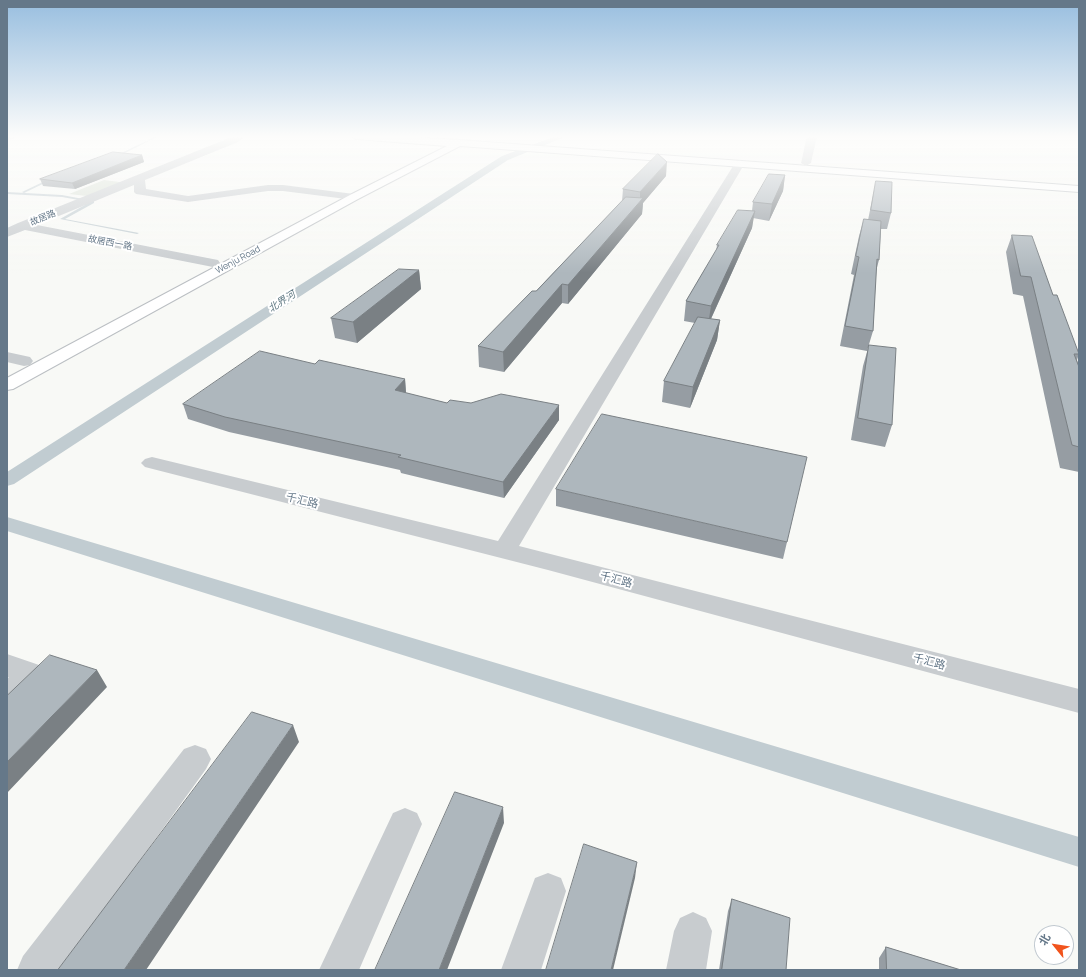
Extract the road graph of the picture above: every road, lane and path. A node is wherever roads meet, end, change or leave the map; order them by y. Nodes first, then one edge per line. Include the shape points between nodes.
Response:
1 (134, 182) edge
2 (140, 182) edge
3 (376, 182) edge
4 (729, 182) edge
5 (982, 182) edge
6 (1060, 182) edge
7 (1079, 183) edge
8 (1079, 189) edge
9 (349, 196) junction
10 (7, 223) edge
11 (23, 226) junction
12 (7, 233) edge
13 (213, 263) junction
14 (7, 357) edge
15 (24, 361) junction
16 (7, 370) edge
17 (7, 385) edge
18 (152, 463) dead end
19 (504, 551) junction
20 (7, 665) edge
21 (7, 697) edge
22 (1079, 701) edge
23 (195, 759) dead end
24 (405, 824) dead end
25 (548, 890) dead end
26 (693, 931) dead end
27 (37, 970) edge
28 (339, 970) edge
29 (521, 970) edge
30 (686, 970) edge

1 - 11 street, 故居路
2 - 9 street via 140,192 188,199 268,188
3 - 9 main road, Wenju Road
4 - 19 street
5 - 8 main road
6 - 7 main road
9 - 13 main road
9 - 17 main road, Wenju Road
10 - 11 street, 故居西一路
11 - 12 street, 故居路
11 - 13 street, 故居西一路
13 - 15 main road
14 - 15 street
15 - 16 main road
18 - 19 street, 千汇路
19 - 22 street, 千汇路
20 - 21 street via 32,674
23 - 27 street
24 - 28 street
25 - 29 street
26 - 30 street

